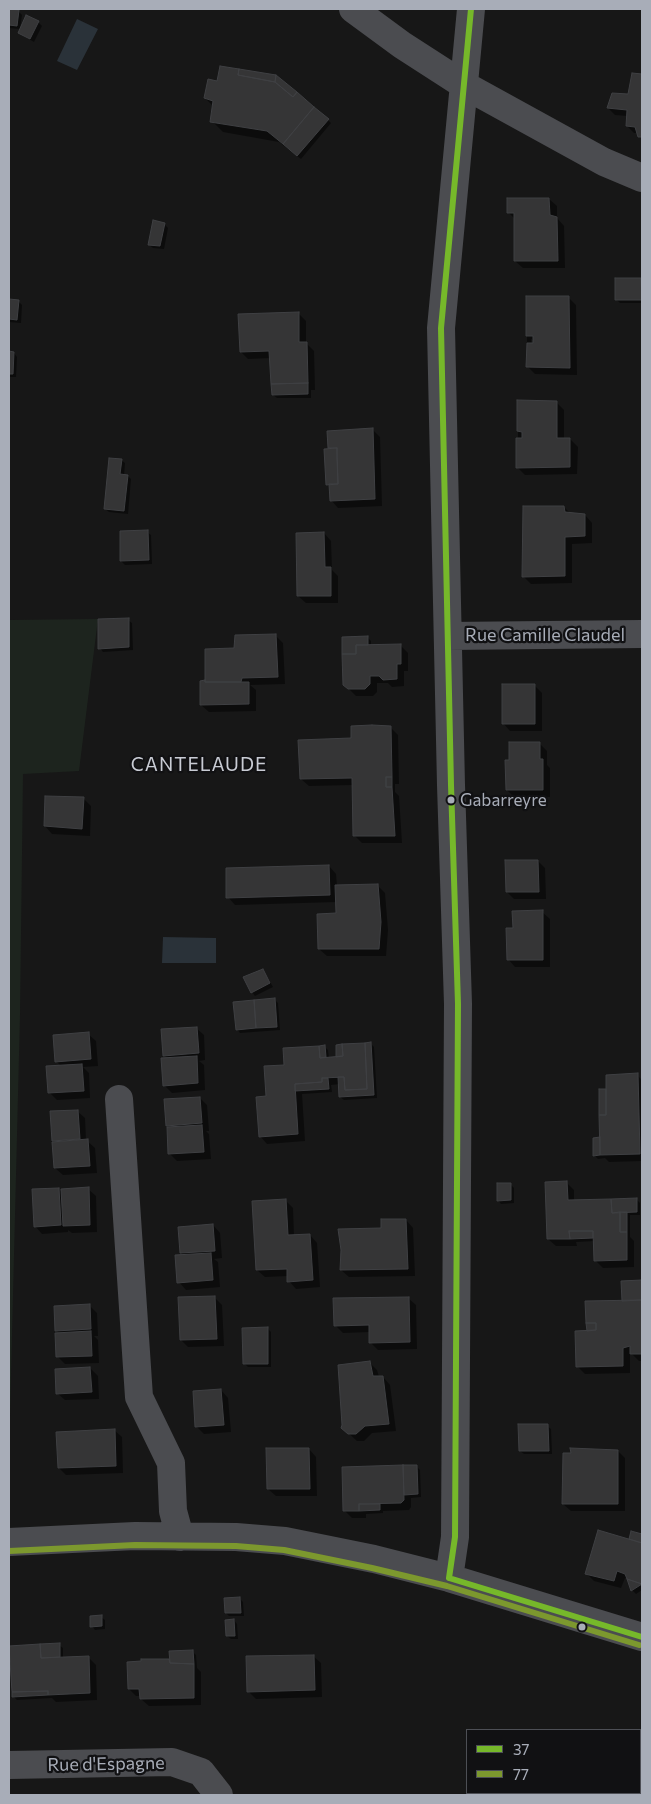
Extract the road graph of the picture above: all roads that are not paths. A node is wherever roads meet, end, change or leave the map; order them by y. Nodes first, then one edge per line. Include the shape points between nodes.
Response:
1 (353, 9) edge
2 (472, 9) edge
3 (464, 85) junction
4 (642, 178) edge
5 (642, 634) edge
6 (448, 636) junction
7 (119, 1098) dead end
8 (180, 1537) junction
9 (9, 1542) edge
10 (449, 1578) junction
11 (642, 1637) edge
12 (9, 1765) edge
13 (219, 1795) edge

1 - 3 street
2 - 3 street
3 - 4 street via 604,162
3 - 6 street via 441,328
5 - 6 street, Rue Camille Claudel
6 - 10 street via 458,1004 455,1537
7 - 8 street via 139,1397 171,1463 173,1511
8 - 9 street
8 - 10 street via 285,1541 374,1558
10 - 11 street
12 - 13 street, Rue d'Espagne via 172,1762 201,1772

